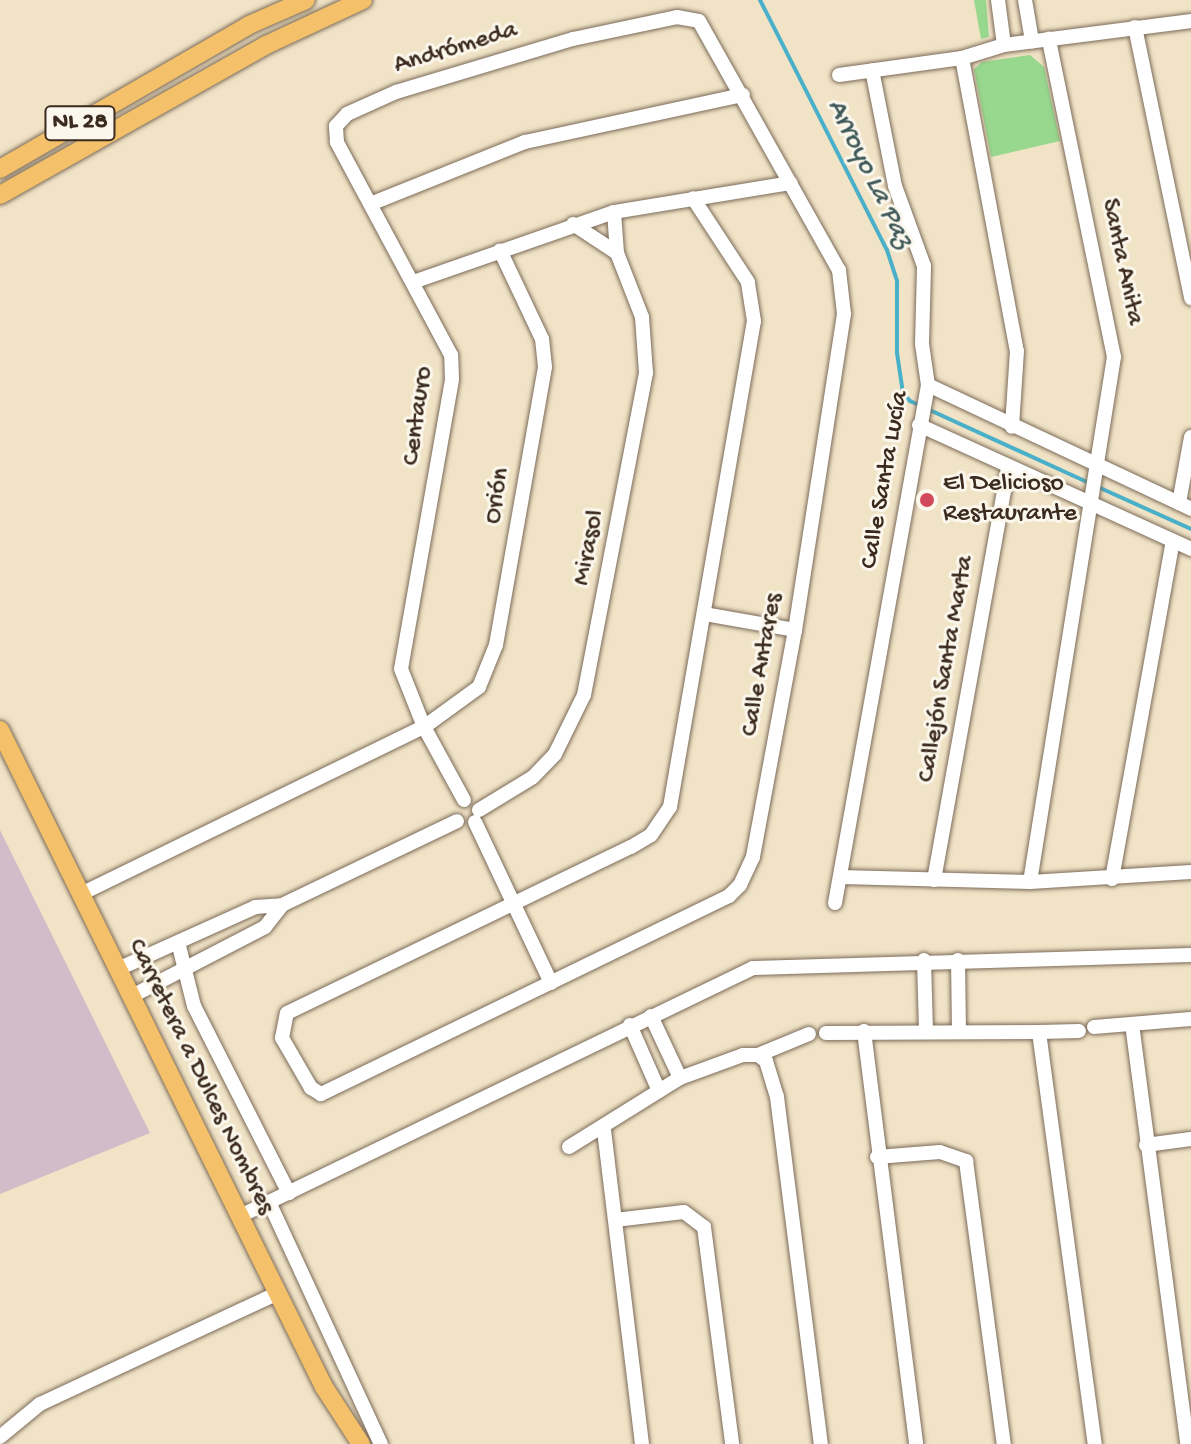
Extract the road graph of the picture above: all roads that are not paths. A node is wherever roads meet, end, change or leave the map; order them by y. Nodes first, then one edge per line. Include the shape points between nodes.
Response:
1 (306, 0) edge
2 (363, 0) edge
3 (998, 0) edge
4 (1025, 0) edge
5 (699, 21) joint
6 (1191, 21) edge
7 (1135, 27) junction
8 (1049, 39) junction
9 (1032, 41) junction
10 (1004, 45) junction
11 (962, 58) junction
12 (872, 70) junction
13 (839, 75) dead end
14 (743, 95) junction
15 (62, 133) junction
16 (335, 133) joint
17 (0, 157) edge
18 (0, 169) edge
19 (791, 183) junction
20 (0, 195) edge
21 (693, 198) junction
22 (373, 203) junction
23 (614, 212) junction
24 (573, 224) junction
25 (500, 250) junction
26 (617, 253) junction
27 (416, 281) junction
28 (1191, 298) edge
29 (928, 387) junction
30 (920, 423) junction
31 (1012, 427) junction
32 (1191, 437) edge
33 (1008, 467) junction
34 (1095, 468) junction
35 (1088, 500) junction
36 (1185, 506) edge
37 (1173, 541) junction
38 (1191, 549) edge
39 (705, 614) junction
40 (795, 630) junction
41 (424, 727) junction
42 (0, 730) edge
43 (464, 800) junction
44 (477, 816) junction
45 (457, 821) junction
46 (1191, 872) edge
47 (841, 877) junction
48 (1112, 879) junction
49 (934, 880) junction
50 (1030, 882) junction
51 (81, 894) junction
52 (513, 903) junction
53 (835, 903) dead end
54 (282, 905) junction
55 (178, 942) junction
56 (1191, 955) edge
57 (924, 960) junction
58 (958, 960) junction
59 (186, 967) junction
60 (118, 969) junction
61 (551, 983) junction
62 (132, 996) junction
63 (651, 1016) junction
64 (1191, 1019) edge
65 (1132, 1024) junction
66 (630, 1025) junction
67 (959, 1030) junction
68 (864, 1031) junction
69 (926, 1031) junction
70 (1039, 1032) junction
71 (826, 1033) dead end
72 (809, 1034) dead end
73 (758, 1055) junction
74 (680, 1078) junction
75 (659, 1091) junction
76 (604, 1130) junction
77 (1191, 1139) edge
78 (1146, 1145) junction
79 (569, 1147) dead end
80 (877, 1157) junction
81 (289, 1193) junction
82 (269, 1202) junction
83 (240, 1216) junction
84 (615, 1220) junction
85 (278, 1293) junction
86 (0, 1437) edge
87 (361, 1444) edge
88 (381, 1444) edge
89 (642, 1444) edge
90 (732, 1444) edge
91 (821, 1444) edge
92 (916, 1444) edge
93 (1004, 1444) edge
94 (1095, 1444) edge
95 (1187, 1444) edge

1 - 15 main road, NL 28 via 249,25
2 - 20 main road via 266,45
3 - 10 street
4 - 9 street
5 - 14 street, Calle Antares
5 - 16 street, Andrómeda via 677,17 603,32 432,80 347,114
6 - 7 street
7 - 8 street
7 - 28 street
8 - 9 street
8 - 34 street, Santa Anita via 1113,343 1109,406
9 - 10 street
10 - 11 street
11 - 12 street
11 - 31 street via 1017,351
12 - 13 street
12 - 29 street, Calle Santa Lucía via 895,186 924,266 922,344
14 - 19 street, Calle Antares
14 - 22 street via 525,142
15 - 17 main road
15 - 18 main road, NL 28
16 - 22 street, Centauro
19 - 21 street
19 - 40 street, Calle Antares via 839,270 844,291
21 - 23 street
21 - 39 street via 748,282 754,321
22 - 27 street, Centauro
23 - 24 street
23 - 26 street, Mirasol
24 - 25 street
24 - 26 street
25 - 27 street
25 - 41 street, Orión via 542,339 545,367 489,669 462,704
26 - 44 street, Mirasol via 642,317 646,373 584,695 555,754 533,777
27 - 41 street, Centauro via 453,366 401,659 401,676
29 - 30 street, Calle Santa Lucía
29 - 31 street
30 - 33 street
30 - 47 street, Calle Santa Lucía
31 - 34 street
32 - 36 street
33 - 35 street
33 - 49 street, Callejón Santa Marta
34 - 35 street, Santa Anita
34 - 36 street
35 - 37 street
35 - 50 street, Santa Anita
37 - 38 street
37 - 48 street
39 - 40 street
39 - 52 street via 676,783 662,823 631,847
40 - 61 street, Calle Antares via 753,857 740,885
41 - 43 street, Centauro
41 - 51 street, Orión
42 - 51 main road, Carretera a Dulces Nombres
43 - 44 street
43 - 45 street via 454,808
44 - 45 street
44 - 52 street
45 - 54 street
46 - 48 street
47 - 49 street
47 - 53 street, Calle Santa Lucía
48 - 50 street
49 - 50 street
51 - 60 main road, Carretera a Dulces Nombres
52 - 61 street
52 - 61 street, Calle Antares via 287,1013 282,1038 311,1088 321,1094
54 - 55 street via 255,907
54 - 59 street via 265,927
55 - 59 street
55 - 60 street
56 - 58 street
57 - 58 street
57 - 63 street via 753,968
57 - 69 street
58 - 67 street
59 - 62 street
59 - 81 street via 194,1006
60 - 62 main road, Carretera a Dulces Nombres
62 - 83 main road, Carretera a Dulces Nombres
63 - 66 street
63 - 74 street
64 - 65 street
65 - 70 street
65 - 78 street
66 - 75 street
66 - 81 street
67 - 69 street
67 - 70 street
68 - 69 street
68 - 71 street
68 - 80 street
70 - 94 street
72 - 73 street
73 - 74 street
73 - 91 street via 769,1068 777,1097
74 - 75 street
75 - 76 street
76 - 79 street
76 - 84 street
77 - 78 street
78 - 95 street
80 - 92 street
80 - 93 street via 949,1152 966,1161
81 - 82 street
82 - 83 street
82 - 88 street
83 - 85 main road, Carretera a Dulces Nombres
84 - 89 street
84 - 90 street via 684,1212 704,1227
85 - 86 street via 40,1404
85 - 87 main road, Carretera a Dulces Nombres via 324,1387

